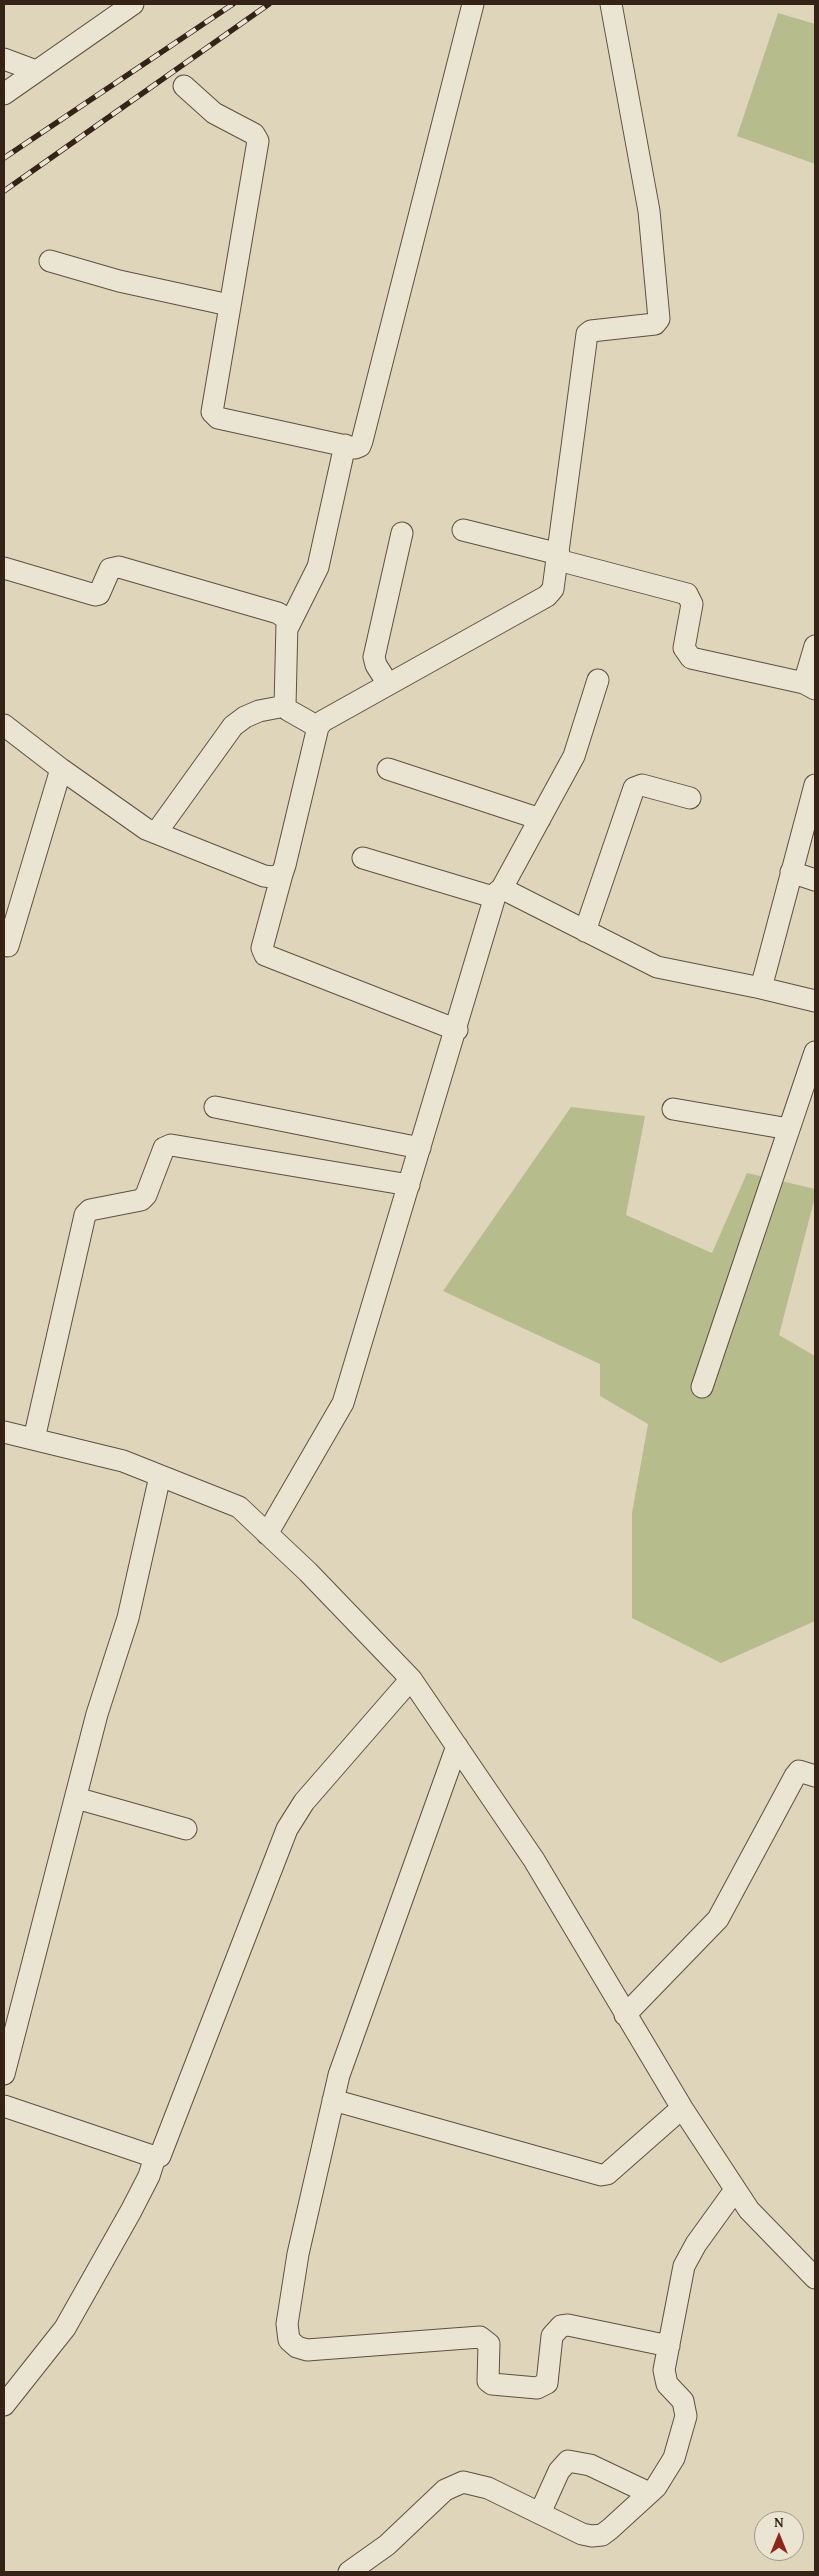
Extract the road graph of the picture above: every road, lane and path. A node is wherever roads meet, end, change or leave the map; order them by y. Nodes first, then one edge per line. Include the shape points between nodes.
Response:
1 (130, 4) edge
2 (473, 4) edge
3 (611, 4) edge
4 (4, 59) edge
5 (36, 71) junction
6 (184, 86) dead end
7 (4, 94) edge
8 (50, 261) dead end
9 (229, 305) junction
10 (345, 446) junction
11 (463, 530) dead end
12 (402, 533) dead end
13 (559, 557) junction
14 (4, 568) edge
15 (286, 629) junction
16 (815, 646) edge
17 (598, 680) dead end
18 (388, 684) junction
19 (810, 686) edge
20 (285, 706) junction
21 (4, 725) edge
22 (318, 727) junction
23 (61, 769) junction
24 (388, 769) dead end
25 (815, 785) edge
26 (690, 798) dead end
27 (540, 819) junction
28 (156, 833) junction
29 (363, 858) dead end
30 (791, 872) junction
31 (282, 874) junction
32 (815, 880) edge
33 (498, 893) junction
34 (585, 931) junction
35 (8, 946) dead end
36 (761, 988) junction
37 (815, 1001) edge
38 (456, 1030) junction
39 (815, 1052) edge
40 (215, 1107) dead end
41 (673, 1109) dead end
42 (789, 1130) junction
43 (420, 1148) junction
44 (410, 1185) junction
45 (702, 1388) dead end
46 (4, 1432) edge
47 (34, 1440) junction
48 (160, 1476) junction
49 (267, 1534) junction
50 (411, 1679) junction
51 (457, 1746) junction
52 (815, 1776) edge
53 (76, 1798) junction
54 (186, 1829) dead end
55 (625, 2015) junction
56 (4, 2074) edge
57 (333, 2100) junction
58 (4, 2106) edge
59 (682, 2108) junction
60 (155, 2157) junction
61 (735, 2190) junction
62 (815, 2278) edge
63 (669, 2346) junction
64 (4, 2405) edge
65 (649, 2493) junction
66 (540, 2513) junction
67 (350, 2572) edge

1 - 5 street
2 - 10 street via 362,441 355,448
3 - 13 street via 649,210 659,319 655,324 591,331 588,334
4 - 5 street
5 - 7 street
6 - 9 street via 214,113 254,134 258,141
8 - 9 street
9 - 10 street via 211,406 214,416
10 - 15 street via 318,567
11 - 13 street
12 - 18 street via 374,657
13 - 18 street via 556,581 547,596
13 - 19 street via 687,594 692,604 684,648 691,658
14 - 15 street via 95,595 99,594 110,569 119,568 278,613 285,618
15 - 20 street
16 - 19 street
17 - 27 street via 574,756
18 - 22 street via 330,715
20 - 22 street
20 - 28 street via 259,711 233,726
21 - 23 street
22 - 31 street
23 - 28 street
23 - 35 street
24 - 27 street
25 - 30 street
26 - 34 street via 642,785 634,788
27 - 33 street
28 - 31 street via 264,876
29 - 33 street
30 - 32 street
30 - 36 street
31 - 38 street via 262,948 265,954
33 - 34 street
33 - 38 street
34 - 36 street via 657,967
36 - 37 street
38 - 43 street
39 - 42 street
40 - 43 street
41 - 42 street
42 - 45 street
43 - 44 street
44 - 47 street via 171,1145 164,1148 146,1195 141,1200 90,1210 85,1214
44 - 49 street via 343,1403
46 - 47 street
47 - 48 street via 122,1461
48 - 49 street via 239,1507
48 - 53 street via 128,1618
49 - 50 street
50 - 51 street
50 - 60 street via 304,1802 286,1829 163,2151
51 - 55 street via 534,1860
51 - 57 street via 341,2069
52 - 55 street via 800,1771 795,1776 718,1919
53 - 54 street
53 - 56 street
55 - 59 street
57 - 59 street via 601,2175 607,2174
57 - 63 street via 298,2254 286,2324 289,2340 297,2347 316,2350 480,2337 489,2344 488,2381 537,2388 547,2384 552,2336 561,2326
58 - 60 street
59 - 61 street
60 - 64 street via 131,2211 65,2328
61 - 62 street via 749,2210
61 - 63 street via 684,2266
63 - 65 street via 665,2378 683,2401 686,2416 674,2458 666,2474
65 - 66 street via 602,2535 582,2534
65 - 66 street via 590,2465 568,2461 559,2471
66 - 67 street via 488,2488 463,2482 446,2490 388,2545

